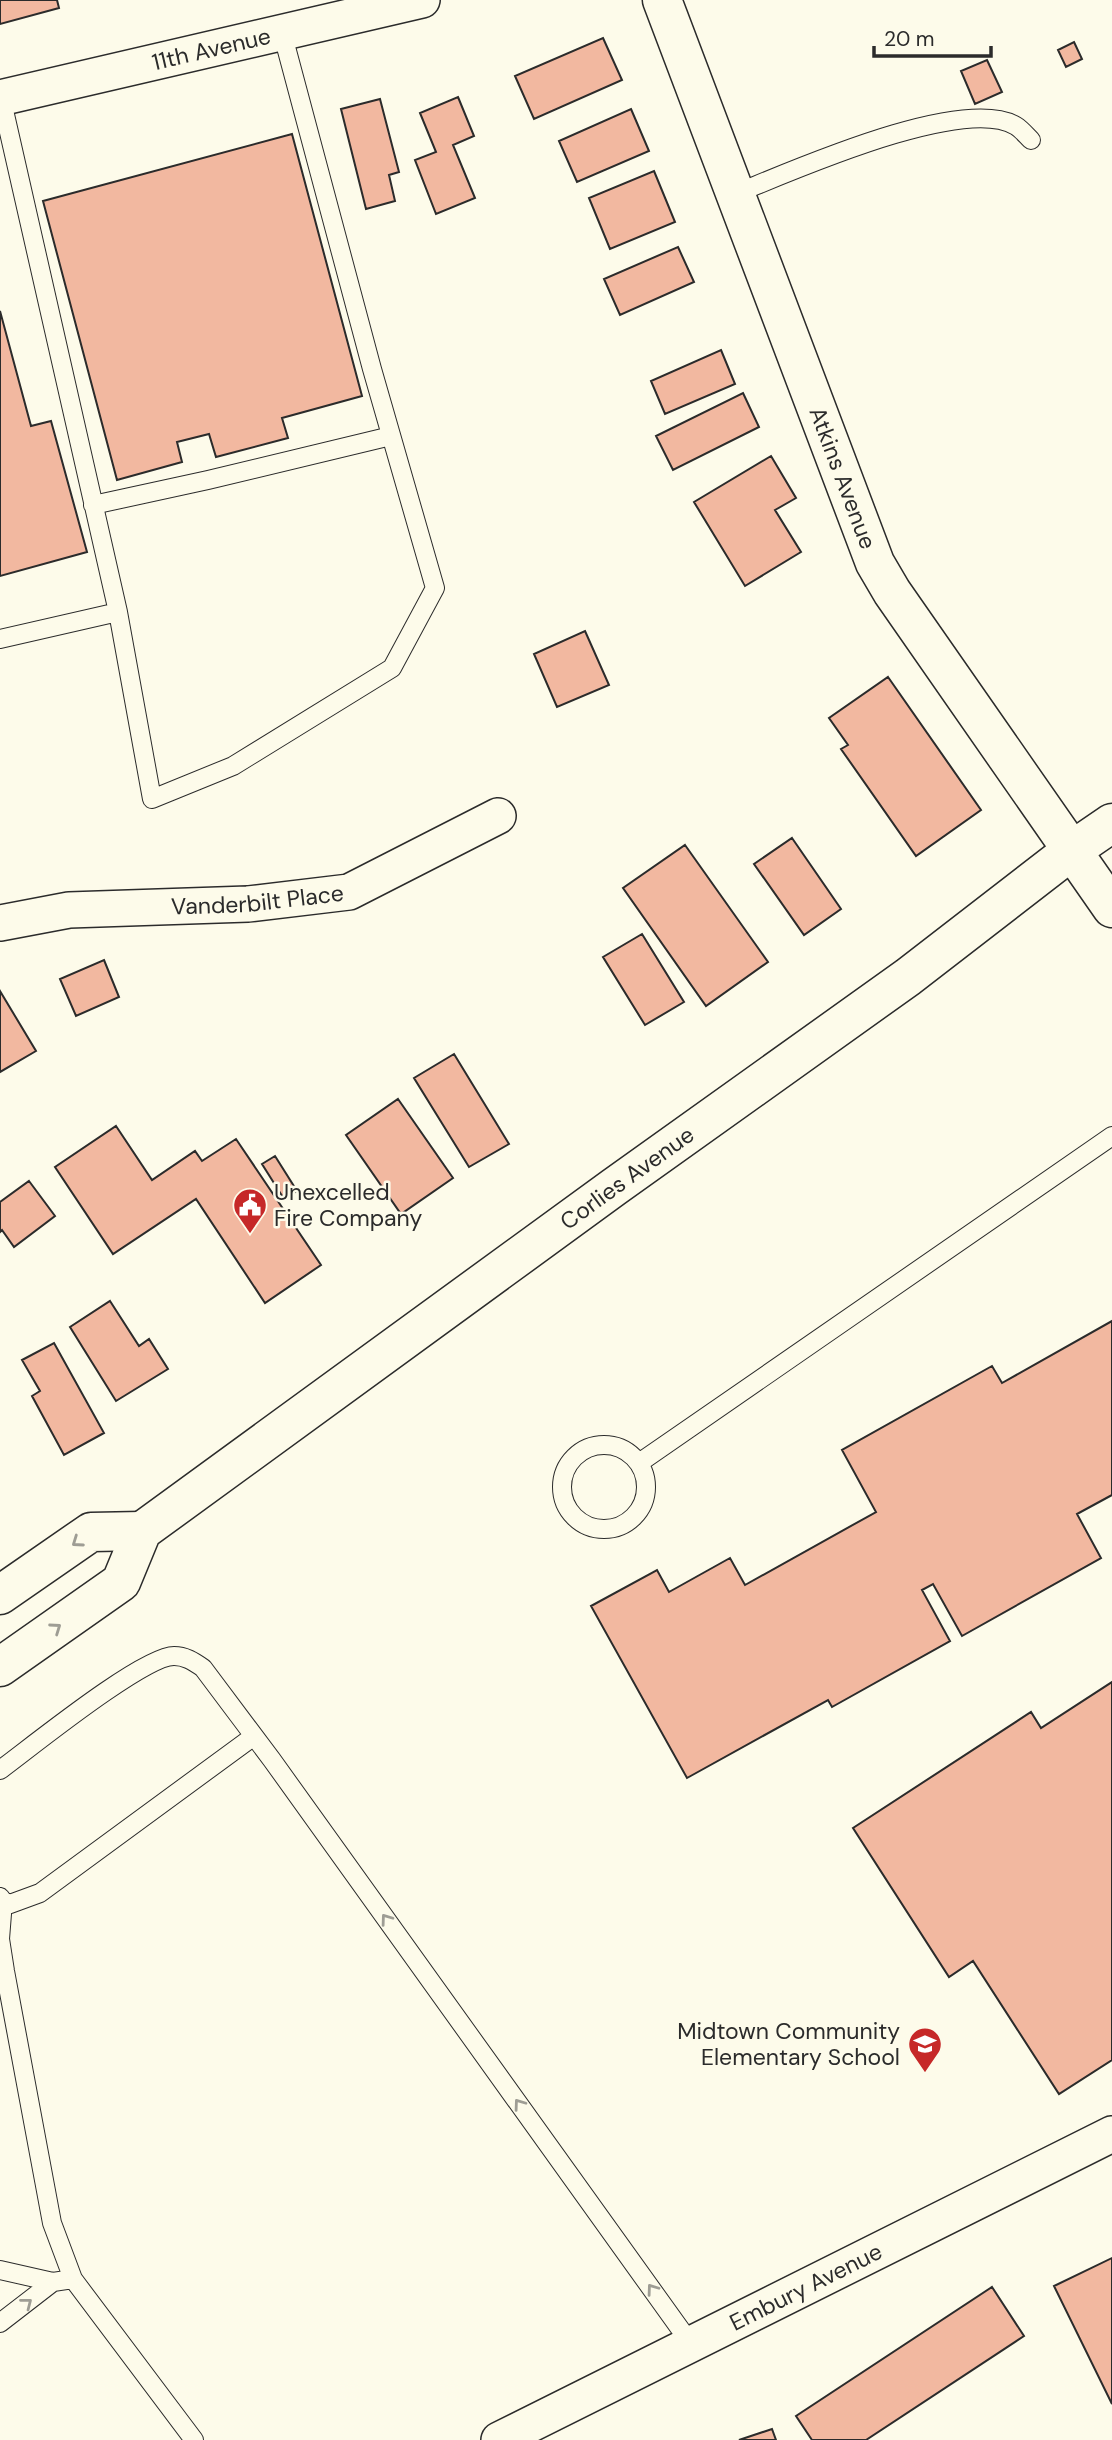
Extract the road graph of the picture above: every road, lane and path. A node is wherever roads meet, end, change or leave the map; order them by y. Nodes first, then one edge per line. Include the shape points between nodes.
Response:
1 (422, 0) edge
2 (662, 0) edge
3 (282, 32) junction
4 (1, 98) edge
5 (1031, 140) dead end
6 (735, 194) junction
7 (391, 436) junction
8 (93, 505) junction
9 (118, 611) junction
10 (0, 639) edge
11 (498, 816) dead end
12 (1112, 823) edge
13 (1071, 851) junction
14 (1112, 908) edge
15 (0, 923) edge
16 (1112, 1136) edge
17 (639, 1463) junction
18 (142, 1531) junction
19 (0, 1595) edge
20 (0, 1667) edge
21 (254, 1736) junction
22 (0, 1770) edge
23 (1, 1899) edge
24 (1112, 2134) edge
25 (0, 2270) edge
26 (73, 2279) junction
27 (53, 2282) junction
28 (0, 2323) edge
29 (691, 2344) junction
30 (194, 2440) edge
31 (499, 2440) edge

1 - 3 street, 11th Avenue
2 - 6 main road, Atkins Avenue
3 - 4 street, 11th Avenue
3 - 7 lane
4 - 8 lane
5 - 6 lane via 1014,125 989,119 957,120 867,142
6 - 13 main road, Atkins Avenue via 875,563
7 - 8 lane
7 - 9 lane via 435,588 392,668 233,766 152,799
8 - 9 lane
9 - 10 lane
11 - 15 street, Vanderbilt Place via 349,891 248,904 69,910
12 - 13 main road, Corlies Avenue
13 - 14 main road, Atkins Avenue
13 - 18 main road, Corlies Avenue via 908,977
16 - 17 lane
17 - 17 lane via 628,1451 611,1445 591,1447 575,1456 564,1474 566,1506 596,1529 611,1530 626,1522 641,1510 646,1494
18 -> 19 main road via 91,1532
20 -> 18 main road via 121,1582
21 - 22 lane via 203,1668 188,1658 173,1656 140,1669
21 - 23 lane via 40,1893 10,1904
29 -> 21 lane
23 - 26 lane via 0,1939 52,2223
24 - 29 street, Embury Avenue
25 - 27 lane
26 - 27 lane
26 - 30 lane
28 -> 27 lane
29 - 31 street, Embury Avenue

